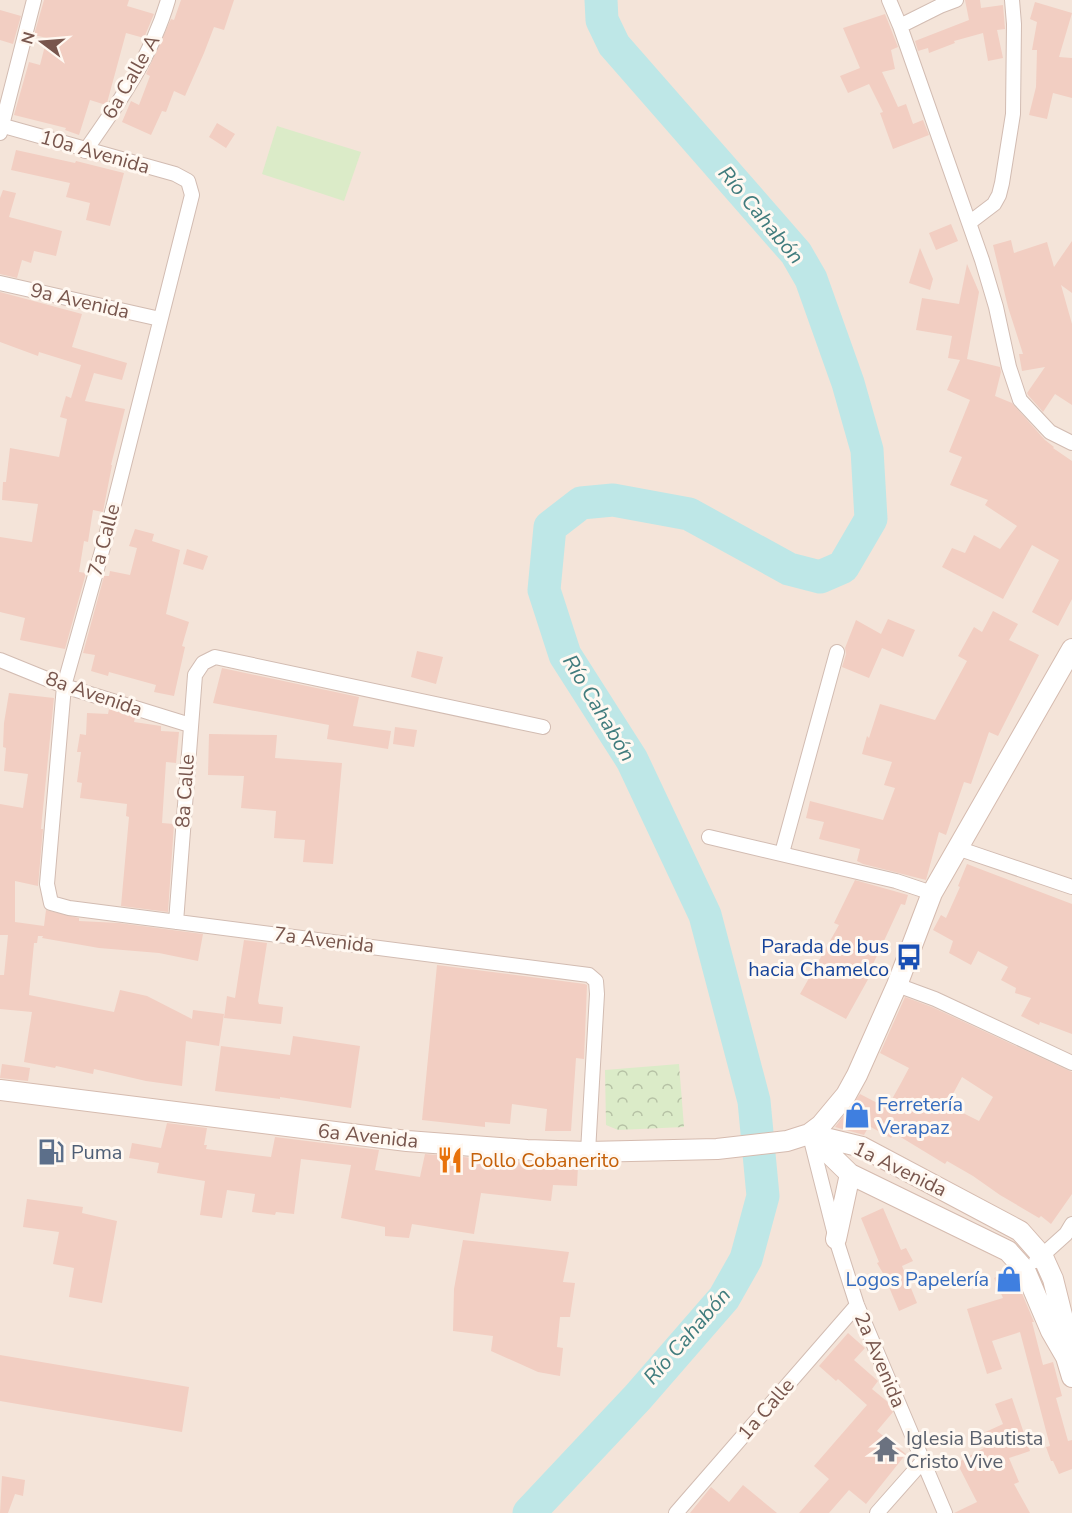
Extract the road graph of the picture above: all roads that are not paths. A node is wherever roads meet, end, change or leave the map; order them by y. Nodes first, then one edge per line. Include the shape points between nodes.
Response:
1 (34, 0) edge
2 (168, 0) edge
3 (889, 0) edge
4 (956, 0) edge
5 (1012, 0) edge
6 (900, 26) junction
7 (0, 128) edge
8 (86, 151) junction
9 (188, 181) joint
10 (969, 223) junction
11 (0, 283) edge
12 (160, 319) junction
13 (1072, 443) edge
14 (1072, 649) edge
15 (837, 652) dead end
16 (0, 660) edge
17 (64, 686) junction
18 (190, 725) junction
19 (543, 727) dead end
20 (709, 837) dead end
21 (957, 848) junction
22 (782, 853) junction
23 (1072, 887) edge
24 (932, 893) junction
25 (51, 903) joint
26 (176, 922) junction
27 (897, 985) junction
28 (1072, 1063) edge
29 (0, 1090) edge
30 (809, 1134) junction
31 (588, 1152) junction
32 (850, 1174) junction
33 (1072, 1224) edge
34 (836, 1239) junction
35 (1042, 1257) junction
36 (1025, 1270) junction
37 (856, 1305) junction
38 (1066, 1356) junction
39 (1072, 1377) edge
40 (923, 1461) junction
41 (676, 1513) edge
42 (877, 1513) edge
43 (945, 1513) edge

1 - 7 street
2 - 8 street, 6a Calle A via 161,25 125,93
3 - 6 street
4 - 6 street
5 - 10 street via 1013,114 1002,183 994,204
6 - 10 street
7 - 8 street, 10a Avenida
8 - 9 street, 10a Avenida via 175,174
9 - 12 street, 7a Calle via 192,195
10 - 13 street via 1020,400 1050,432
11 - 12 street, 9a Avenida
12 - 17 street, 7a Calle
14 - 21 main road
15 - 22 street
16 - 17 street, 8a Avenida
17 - 18 street, 8a Avenida
17 - 25 street, 7a Calle via 47,884
18 - 19 street, 8a Calle via 195,675 202,663 215,657
18 - 26 street, 8a Calle
20 - 22 street
21 - 23 street
21 - 24 main road
22 - 24 street
24 - 27 main road
25 - 26 street, 7a Avenida
26 - 31 street, 7a Avenida via 589,975 596,981 597,994
27 - 28 street via 965,1012
27 - 30 main road via 846,1095
29 - 31 main road, 6a Avenida via 406,1141
30 - 31 main road, 6a Avenida via 787,1142 717,1149
30 - 32 main road, 1a Avenida
30 - 34 street, 2a Avenida
30 - 35 main road, 1a Avenida via 862,1147 1020,1231
32 - 34 main road
32 - 36 main road, 1a Avenida via 1008,1251
33 - 35 street
34 - 37 street, 2a Avenida
35 - 36 street
35 - 38 main road, 1a Avenida via 1053,1279 1065,1327
36 - 38 main road, 1a Avenida
37 - 40 street, 2a Avenida
37 - 41 street, 1a Calle
38 - 39 main road, 1a Avenida
40 - 42 street
40 - 43 street, 2a Avenida

